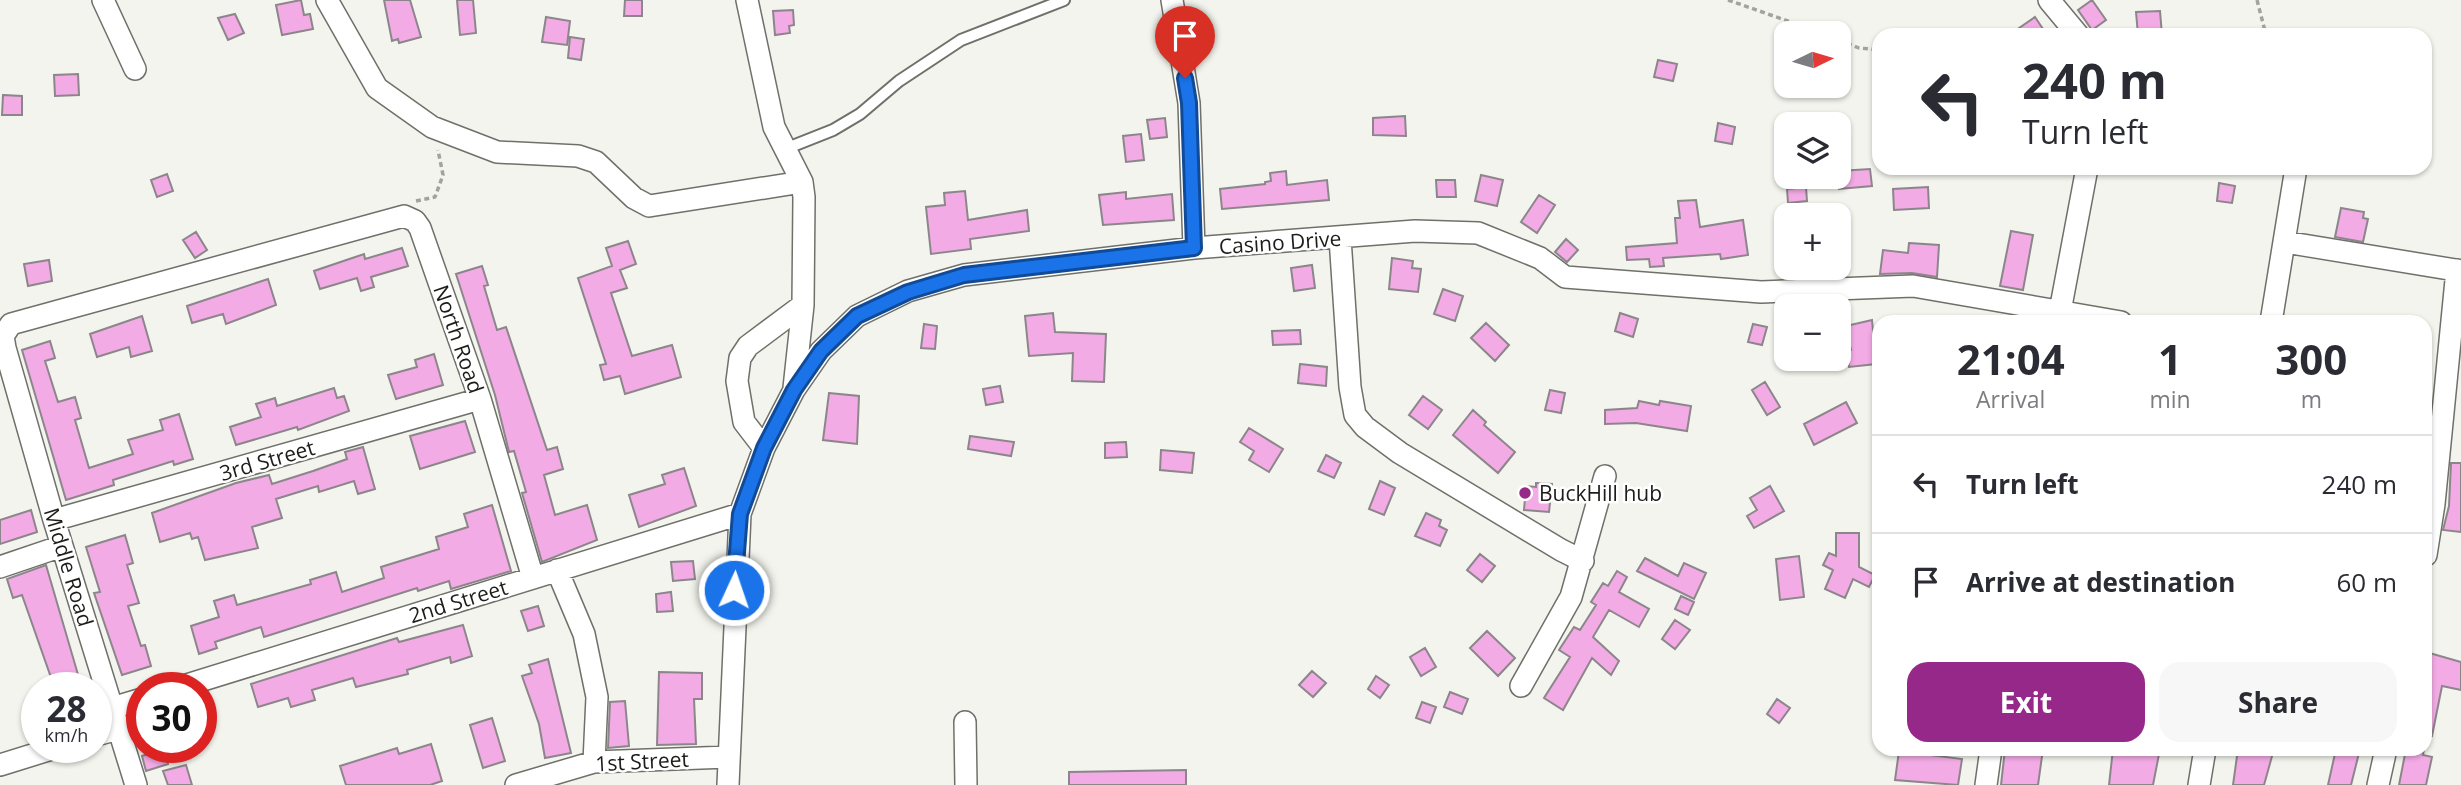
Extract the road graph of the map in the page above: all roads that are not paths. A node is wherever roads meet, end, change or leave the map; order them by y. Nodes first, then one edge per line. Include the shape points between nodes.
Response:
1 (103, 0) edge
2 (327, 0) edge
3 (747, 0) edge
4 (1064, 0) edge
5 (2049, 0) edge
6 (1172, 2) edge
7 (2072, 28) edge
8 (135, 69) dead end
9 (785, 149) junction
10 (2086, 175) edge
11 (2295, 175) edge
12 (802, 182) junction
13 (1340, 238) junction
14 (2285, 242) junction
15 (1194, 248) junction
16 (2459, 271) edge
17 (803, 305) junction
18 (2050, 315) edge
19 (2059, 315) edge
20 (2272, 315) edge
21 (3, 349) edge
22 (794, 390) junction
23 (480, 399) junction
24 (764, 448) junction
25 (1605, 476) dead end
26 (740, 514) junction
27 (2432, 517) edge
28 (54, 520) junction
29 (62, 546) junction
30 (1583, 561) junction
31 (0, 567) edge
32 (557, 570) junction
33 (533, 578) junction
34 (101, 672) edge
35 (217, 676) edge
36 (1521, 686) dead end
37 (126, 704) edge
38 (112, 708) joint
39 (965, 722) dead end
40 (118, 729) junction
41 (112, 731) edge
42 (1990, 756) edge
43 (2204, 756) edge
44 (2384, 756) edge
45 (728, 757) junction
46 (21, 758) edge
47 (594, 762) junction
48 (0, 765) edge
49 (136, 785) edge
50 (516, 785) edge
51 (728, 785) edge
52 (966, 785) edge
53 (1986, 785) edge
54 (2199, 785) edge
55 (2378, 785) edge

1 - 8 street
2 - 12 street via 377,88 432,127 497,152 578,156 596,162 649,206
3 - 9 street via 761,78
4 - 9 lane via 961,40 851,119
5 - 7 street
6 - 15 street via 1189,103
9 - 12 street
10 - 19 street
11 - 14 street
12 - 17 street
13 - 15 street, Casino Drive
13 - 18 street, Casino Drive via 1415,231 1478,233 1540,258 1565,277 1761,292 1913,286
13 - 30 street via 1355,415 1400,453
14 - 16 street
14 - 20 street
15 - 22 street, Casino Drive via 964,275 908,292 857,316 821,351
16 - 27 street
17 - 22 street
17 - 24 street via 748,346 740,358 737,382 744,422
21 - 23 street, North Road via 3,336 11,324 404,216 420,228
21 - 28 street, Middle Road
22 - 24 street, Casino Drive
23 - 28 street, 3rd Street
23 - 33 street, North Road
24 - 26 street, Casino Drive
25 - 30 street
26 - 32 street, 2nd Street
26 - 45 street, Casino Drive
28 - 29 street, Middle Road
29 - 31 street
29 - 34 street, Middle Road
30 - 36 street via 1571,597
32 - 33 street, 2nd Street
32 - 47 street via 584,634 597,697
33 - 35 street, 2nd Street
37 - 38 street
38 - 40 street, Middle Road
39 - 52 street
40 - 41 street
40 - 49 street, Middle Road
42 - 53 street
43 - 54 street
44 - 55 street
45 - 47 street, 1st Street
45 - 51 street, Casino Drive
46 - 48 street
47 - 50 street, 1st Street

